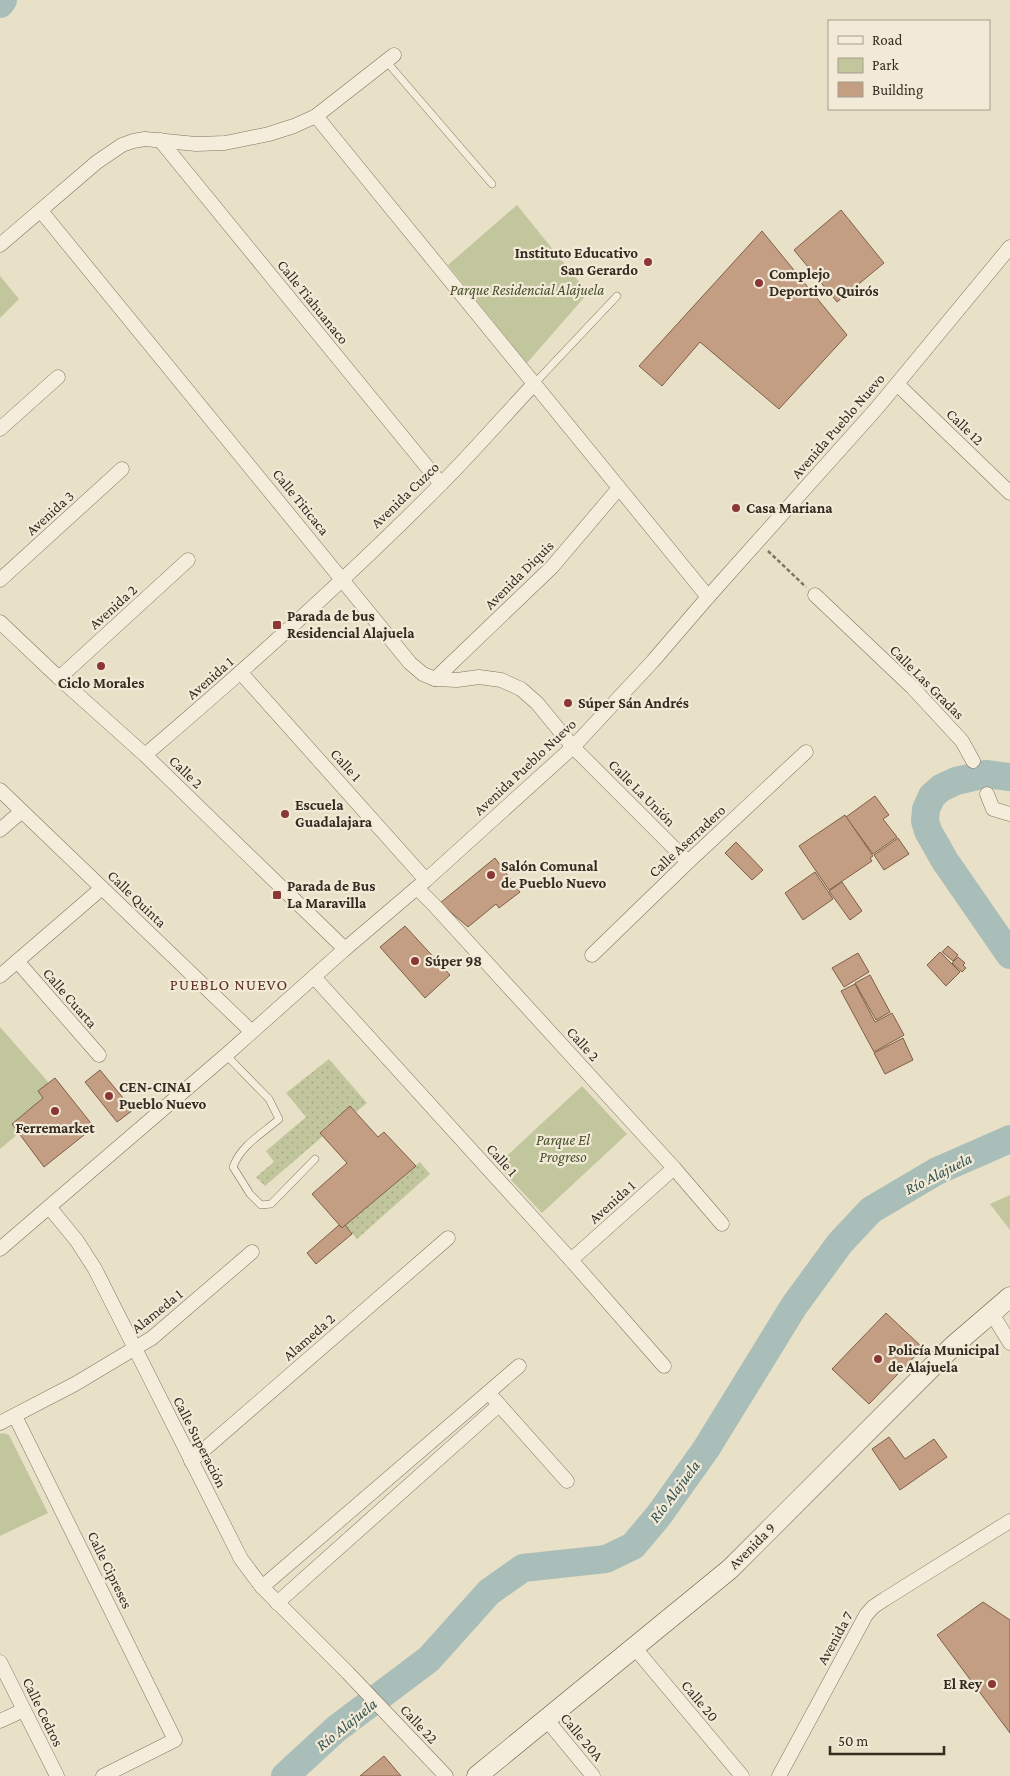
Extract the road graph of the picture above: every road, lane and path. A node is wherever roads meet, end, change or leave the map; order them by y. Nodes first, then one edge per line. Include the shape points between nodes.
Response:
1 (390, 58) joint
2 (316, 116) junction
3 (160, 140) junction
4 (492, 184) dead end
5 (41, 211) junction
6 (0, 245) edge
7 (1010, 247) edge
8 (617, 296) dead end
9 (58, 376) dead end
10 (534, 384) junction
11 (897, 384) junction
12 (0, 429) edge
13 (122, 469) dead end
14 (442, 484) junction
15 (619, 488) junction
16 (1010, 494) edge
17 (758, 542) junction
18 (188, 560) dead end
19 (342, 579) junction
20 (0, 580) edge
21 (815, 595) joint
22 (708, 597) junction
23 (0, 622) edge
24 (294, 624) joint
25 (241, 673) junction
26 (59, 678) junction
27 (435, 679) junction
28 (574, 747) junction
29 (806, 752) dead end
30 (145, 755) junction
31 (973, 761) dead end
32 (0, 790) edge
33 (988, 794) dead end
34 (22, 811) junction
35 (1010, 814) edge
36 (0, 830) edge
37 (688, 862) junction
38 (421, 884) junction
39 (102, 888) junction
40 (345, 949) junction
41 (592, 955) dead end
42 (17, 961) junction
43 (0, 976) edge
44 (314, 977) junction
45 (252, 1032) junction
46 (99, 1055) dead end
47 (226, 1055) junction
48 (315, 1159) dead end
49 (674, 1168) junction
50 (50, 1208) junction
51 (722, 1224) dead end
52 (448, 1238) dead end
53 (0, 1249) edge
54 (252, 1252) dead end
55 (571, 1260) junction
56 (1010, 1297) edge
57 (991, 1312) junction
58 (1010, 1343) edge
59 (135, 1348) junction
60 (519, 1366) dead end
61 (664, 1366) dead end
62 (488, 1392) junction
63 (500, 1405) junction
64 (15, 1416) junction
65 (0, 1423) edge
66 (191, 1461) junction
67 (567, 1481) dead end
68 (1010, 1521) edge
69 (262, 1587) junction
70 (277, 1603) junction
71 (634, 1647) junction
72 (0, 1662) edge
73 (348, 1673) joint
74 (24, 1710) junction
75 (546, 1719) junction
76 (0, 1721) edge
77 (57, 1776) edge
78 (103, 1776) edge
79 (446, 1776) edge
80 (477, 1776) edge
81 (593, 1776) edge
82 (742, 1776) edge
83 (779, 1776) edge

1 - 2 street
1 - 4 lane
2 - 3 street via 270,134 224,143
2 - 10 street
3 - 5 street via 133,141 111,151
3 - 14 street, Calle Tiahuanaco
5 - 6 street
5 - 19 street, Calle Titicaca
7 - 11 street, Avenida Pueblo Nuevo
8 - 10 lane
9 - 12 street
10 - 14 street, Avenida Cuzco
10 - 15 street
11 - 16 street, Calle 12
11 - 17 street, Avenida Pueblo Nuevo
13 - 20 street, Avenida 3
14 - 19 street, Avenida Cuzco
15 - 22 street
15 - 27 street, Avenida Diquis via 552,567
17 - 21 path
17 - 22 street, Avenida Pueblo Nuevo
18 - 26 street, Avenida 2
19 - 24 street, Avenida Cuzco
19 - 27 street, Calle Titicaca via 410,663
21 - 31 street, Calle Las Gradas via 912,688 962,741
22 - 28 street, Avenida Pueblo Nuevo
23 - 26 street, Calle 2
24 - 25 street, Avenida 1
25 - 30 street, Avenida 1
25 - 38 street, Calle 1
26 - 30 street, Calle 2
27 - 28 street, Calle Titicaca via 479,677 501,680 521,689
28 - 37 street, Calle La Unión
28 - 38 street, Avenida Pueblo Nuevo
29 - 37 street, Calle Aserradero
30 - 40 street, Calle 2
32 - 34 street, Calle Quinta
33 - 35 street via 993,809
34 - 36 street
34 - 39 street, Calle Quinta
37 - 41 street, Calle Aserradero
38 - 40 street, Avenida Pueblo Nuevo
38 - 49 street, Calle 2 via 440,911
39 - 42 street
39 - 45 street, Calle Quinta
40 - 44 street, Avenida Pueblo Nuevo
42 - 43 street
42 - 46 street, Calle Cuarta
44 - 45 street, Avenida Pueblo Nuevo
44 - 55 street, Calle 1
45 - 47 street, Avenida Pueblo Nuevo
47 - 48 lane via 269,1099 279,1118 247,1144 236,1158 233,1167 250,1194 261,1205 271,1204
47 - 50 street, Avenida Pueblo Nuevo
49 - 51 street, Calle 2
49 - 55 street, Avenida 1
50 - 53 street, Avenida Pueblo Nuevo
50 - 59 street, Calle Superación via 87,1255
52 - 66 street, Alameda 2
54 - 59 street, Alameda 1 via 152,1338
55 - 61 street, Calle 1
56 - 57 street, Avenida 9
57 - 58 street
57 - 71 street, Avenida 9 via 730,1569
59 - 64 street, Alameda 1
59 - 66 street, Calle Superación
60 - 62 street
62 - 63 street
62 - 69 street
63 - 67 street
63 - 70 street
64 - 65 street, Alameda 1
64 - 78 street, Calle Cipreses via 175,1740
66 - 69 street, Calle Superación via 241,1559
68 - 83 street, Avenida 7 via 873,1607
69 - 70 street, Calle Superación
70 - 73 street, Calle Superación
71 - 75 street, Avenida 9
71 - 82 street, Calle 20
72 - 74 street, Calle Cedros
73 - 79 street, Calle 22
74 - 76 street
74 - 77 street, Calle Cedros
75 - 80 street, Avenida 9
75 - 81 street, Calle 20A

